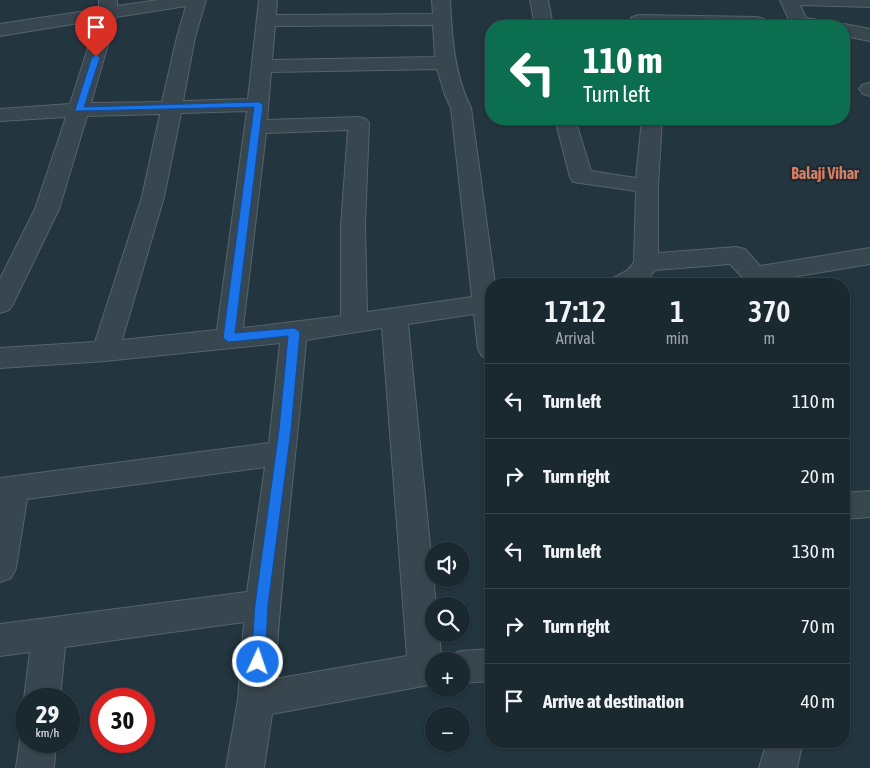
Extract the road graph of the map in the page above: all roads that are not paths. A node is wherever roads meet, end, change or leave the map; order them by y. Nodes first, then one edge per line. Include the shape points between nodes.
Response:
1 (193, 0) edge
2 (197, 0) edge
3 (539, 0) edge
4 (789, 0) edge
5 (802, 0) edge
6 (870, 2) edge
7 (108, 7) edge
8 (267, 10) edge
9 (442, 10) edge
10 (638, 18) edge
11 (543, 20) edge
12 (666, 20) edge
13 (798, 20) edge
14 (850, 31) edge
15 (2, 34) edge
16 (870, 35) edge
17 (444, 63) junction
18 (261, 66) junction
19 (259, 105) junction
20 (171, 107) junction
21 (79, 110) junction
22 (0, 115) edge
23 (567, 125) edge
24 (652, 125) edge
25 (256, 127) junction
26 (647, 186) junction
27 (870, 256) edge
28 (486, 278) edge
29 (633, 278) edge
30 (753, 278) edge
31 (765, 278) edge
32 (0, 304) edge
33 (485, 304) edge
34 (394, 316) junction
35 (354, 322) junction
36 (294, 332) junction
37 (229, 338) junction
38 (104, 351) junction
39 (0, 358) edge
40 (282, 453) junction
41 (7, 489) edge
42 (0, 568) edge
43 (262, 605) junction
44 (49, 634) junction
45 (0, 640) edge
46 (427, 652) edge
47 (485, 665) edge
48 (470, 666) edge
49 (425, 669) edge
50 (43, 688) edge
51 (256, 700) junction
52 (783, 748) edge
53 (37, 753) edge
54 (35, 768) edge
55 (245, 768) edge
56 (778, 768) edge

1 - 7 street
2 - 20 street
3 - 11 street
4 - 13 street
5 - 6 street
7 - 15 street via 43,16
7 - 21 street
8 - 9 street
8 - 18 street
9 - 17 street
10 - 12 street
14 - 16 street
17 - 18 street
17 - 28 street via 453,94 462,108
18 - 19 street
19 - 20 street
19 - 25 street
20 - 21 street
20 - 38 street via 153,197
21 - 22 street
21 - 32 street via 47,209
23 - 26 street via 581,177
24 - 26 street
25 - 35 street via 359,123 353,225
25 - 37 street
26 - 29 street
27 - 31 street
29 - 30 street via 736,255
33 - 34 street
34 - 35 street
34 - 46 street
35 - 36 street
36 - 37 street
36 - 40 street
37 - 38 street
38 - 39 street
40 - 41 street
40 - 43 street
41 - 42 street
43 - 44 street
43 - 51 street
44 - 45 street
44 - 50 street
47 - 48 street
49 - 51 street
51 - 55 street
52 - 56 street
53 - 54 street

